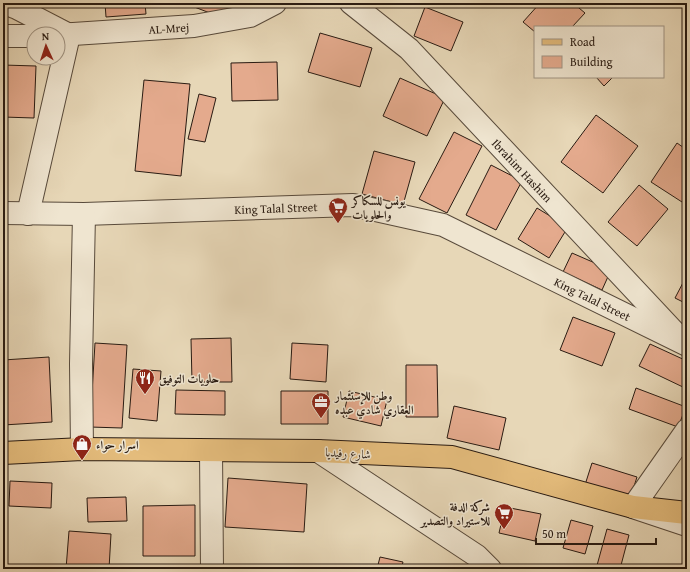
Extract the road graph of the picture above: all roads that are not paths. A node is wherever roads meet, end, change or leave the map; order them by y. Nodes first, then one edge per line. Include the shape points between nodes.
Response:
1 (4, 3) edge
2 (275, 3) edge
3 (351, 3) edge
4 (48, 26) edge
5 (66, 35) edge
6 (3, 36) edge
7 (26, 36) edge
8 (57, 66) edge
9 (3, 213) edge
10 (28, 214) junction
11 (84, 214) junction
12 (687, 345) edge
13 (687, 430) edge
14 (82, 449) junction
15 (211, 451) junction
16 (318, 451) junction
17 (3, 453) edge
18 (633, 507) junction
19 (687, 513) edge
20 (687, 525) edge
21 (212, 569) edge
22 (490, 569) edge

1 - 4 street
2 - 5 street, AL-Mrej via 250,16 194,26
3 - 12 street, Ibrahim Hashim via 409,49
6 - 7 street
8 - 10 street
9 - 10 street, King Talal Street
10 - 11 street, King Talal Street
11 - 12 street, King Talal Street via 353,205 443,225
11 - 14 street
13 - 18 street
14 - 15 main road, شارع رفيديا
14 - 17 main road, شارع رفيديا
15 - 16 main road, شارع رفيديا
15 - 21 street
16 - 18 main road, شارع رفيديا via 452,457
16 - 22 street via 478,556
18 - 19 main road, شارع رفيديا
18 - 20 street

